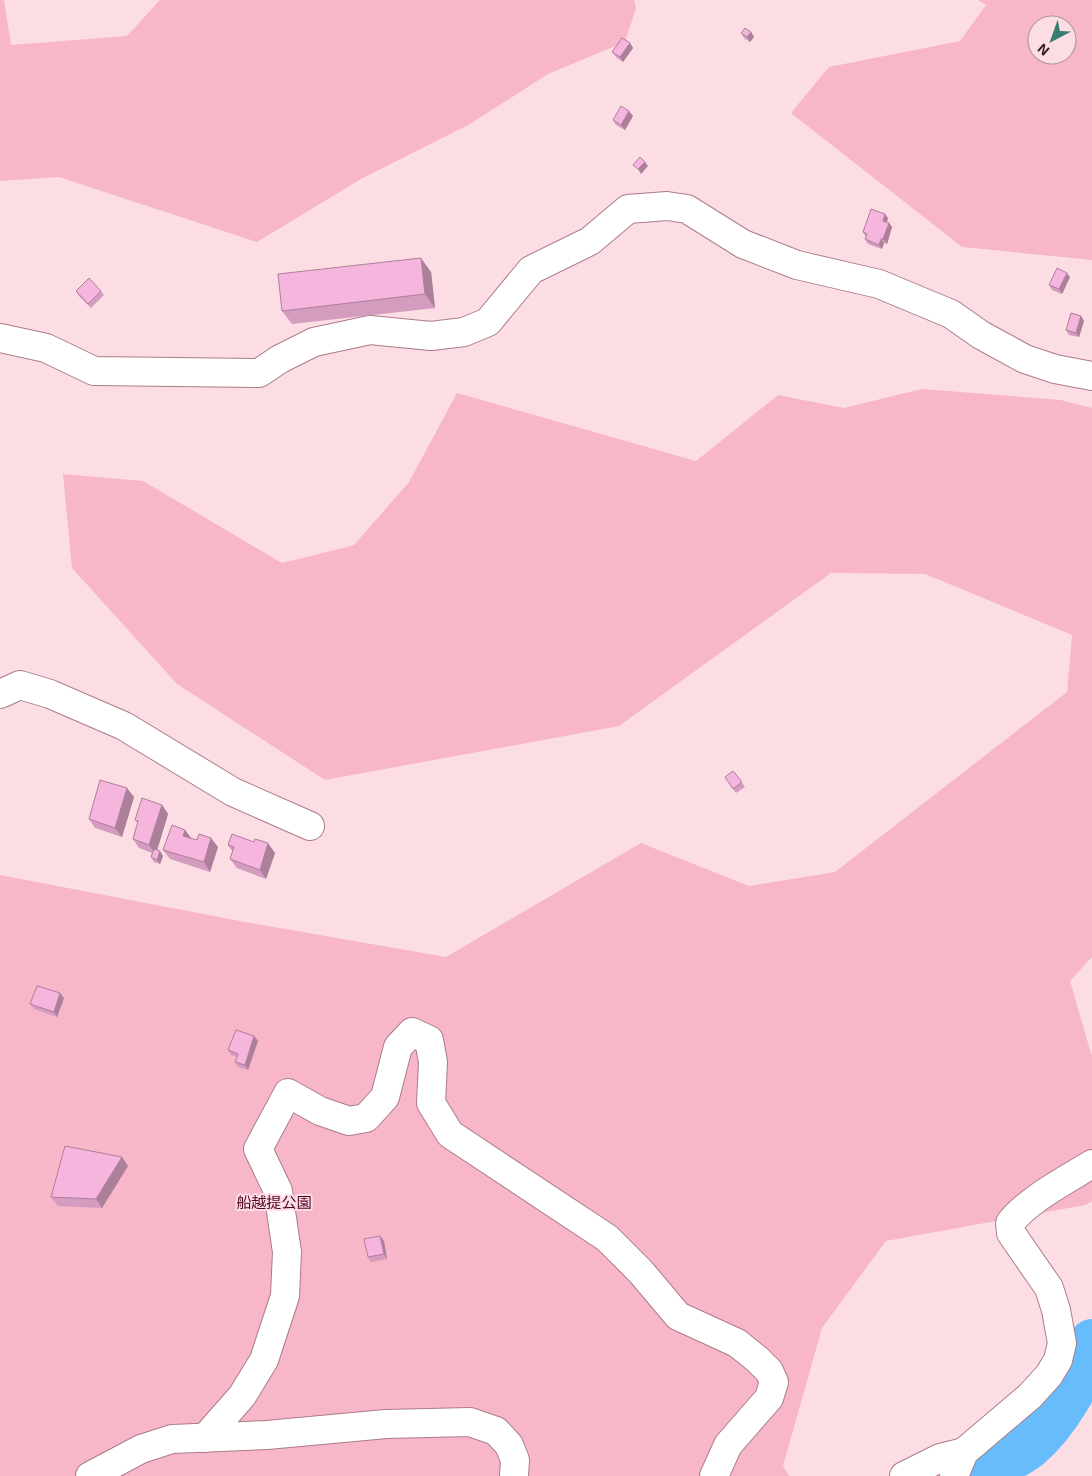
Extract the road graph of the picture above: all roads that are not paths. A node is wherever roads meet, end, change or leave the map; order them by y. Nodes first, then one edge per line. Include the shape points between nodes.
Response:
1 (0, 338) edge
2 (1092, 376) edge
3 (0, 694) edge
4 (310, 826) dead end
5 (1092, 1164) edge
6 (204, 1438) junction
7 (959, 1464) edge
8 (90, 1476) edge
9 (514, 1476) edge
10 (714, 1476) edge
11 (904, 1476) edge

1 - 2 street via 46,348 94,371 259,373 314,342 370,330 431,336 464,332 488,322 531,270 590,241 628,209 667,206 687,209 743,244 797,265 879,284 951,314 1025,359
3 - 4 street via 20,685 67,701 124,726 233,792
5 - 7 street via 1055,1186 1010,1223 1011,1233 1050,1288 1062,1343 1058,1360 1049,1375
6 - 8 street via 172,1440 141,1449
6 - 9 street via 386,1424 470,1422 496,1431 509,1445 515,1460
6 - 10 street via 242,1396 264,1360 285,1296 287,1252 278,1191 258,1149 288,1093 320,1111 349,1121 366,1118 385,1097 398,1047 412,1032 429,1040 433,1062 431,1103 450,1134 607,1238 678,1316 737,1343 770,1371 774,1382 769,1398 728,1445
7 - 11 street via 940,1458

